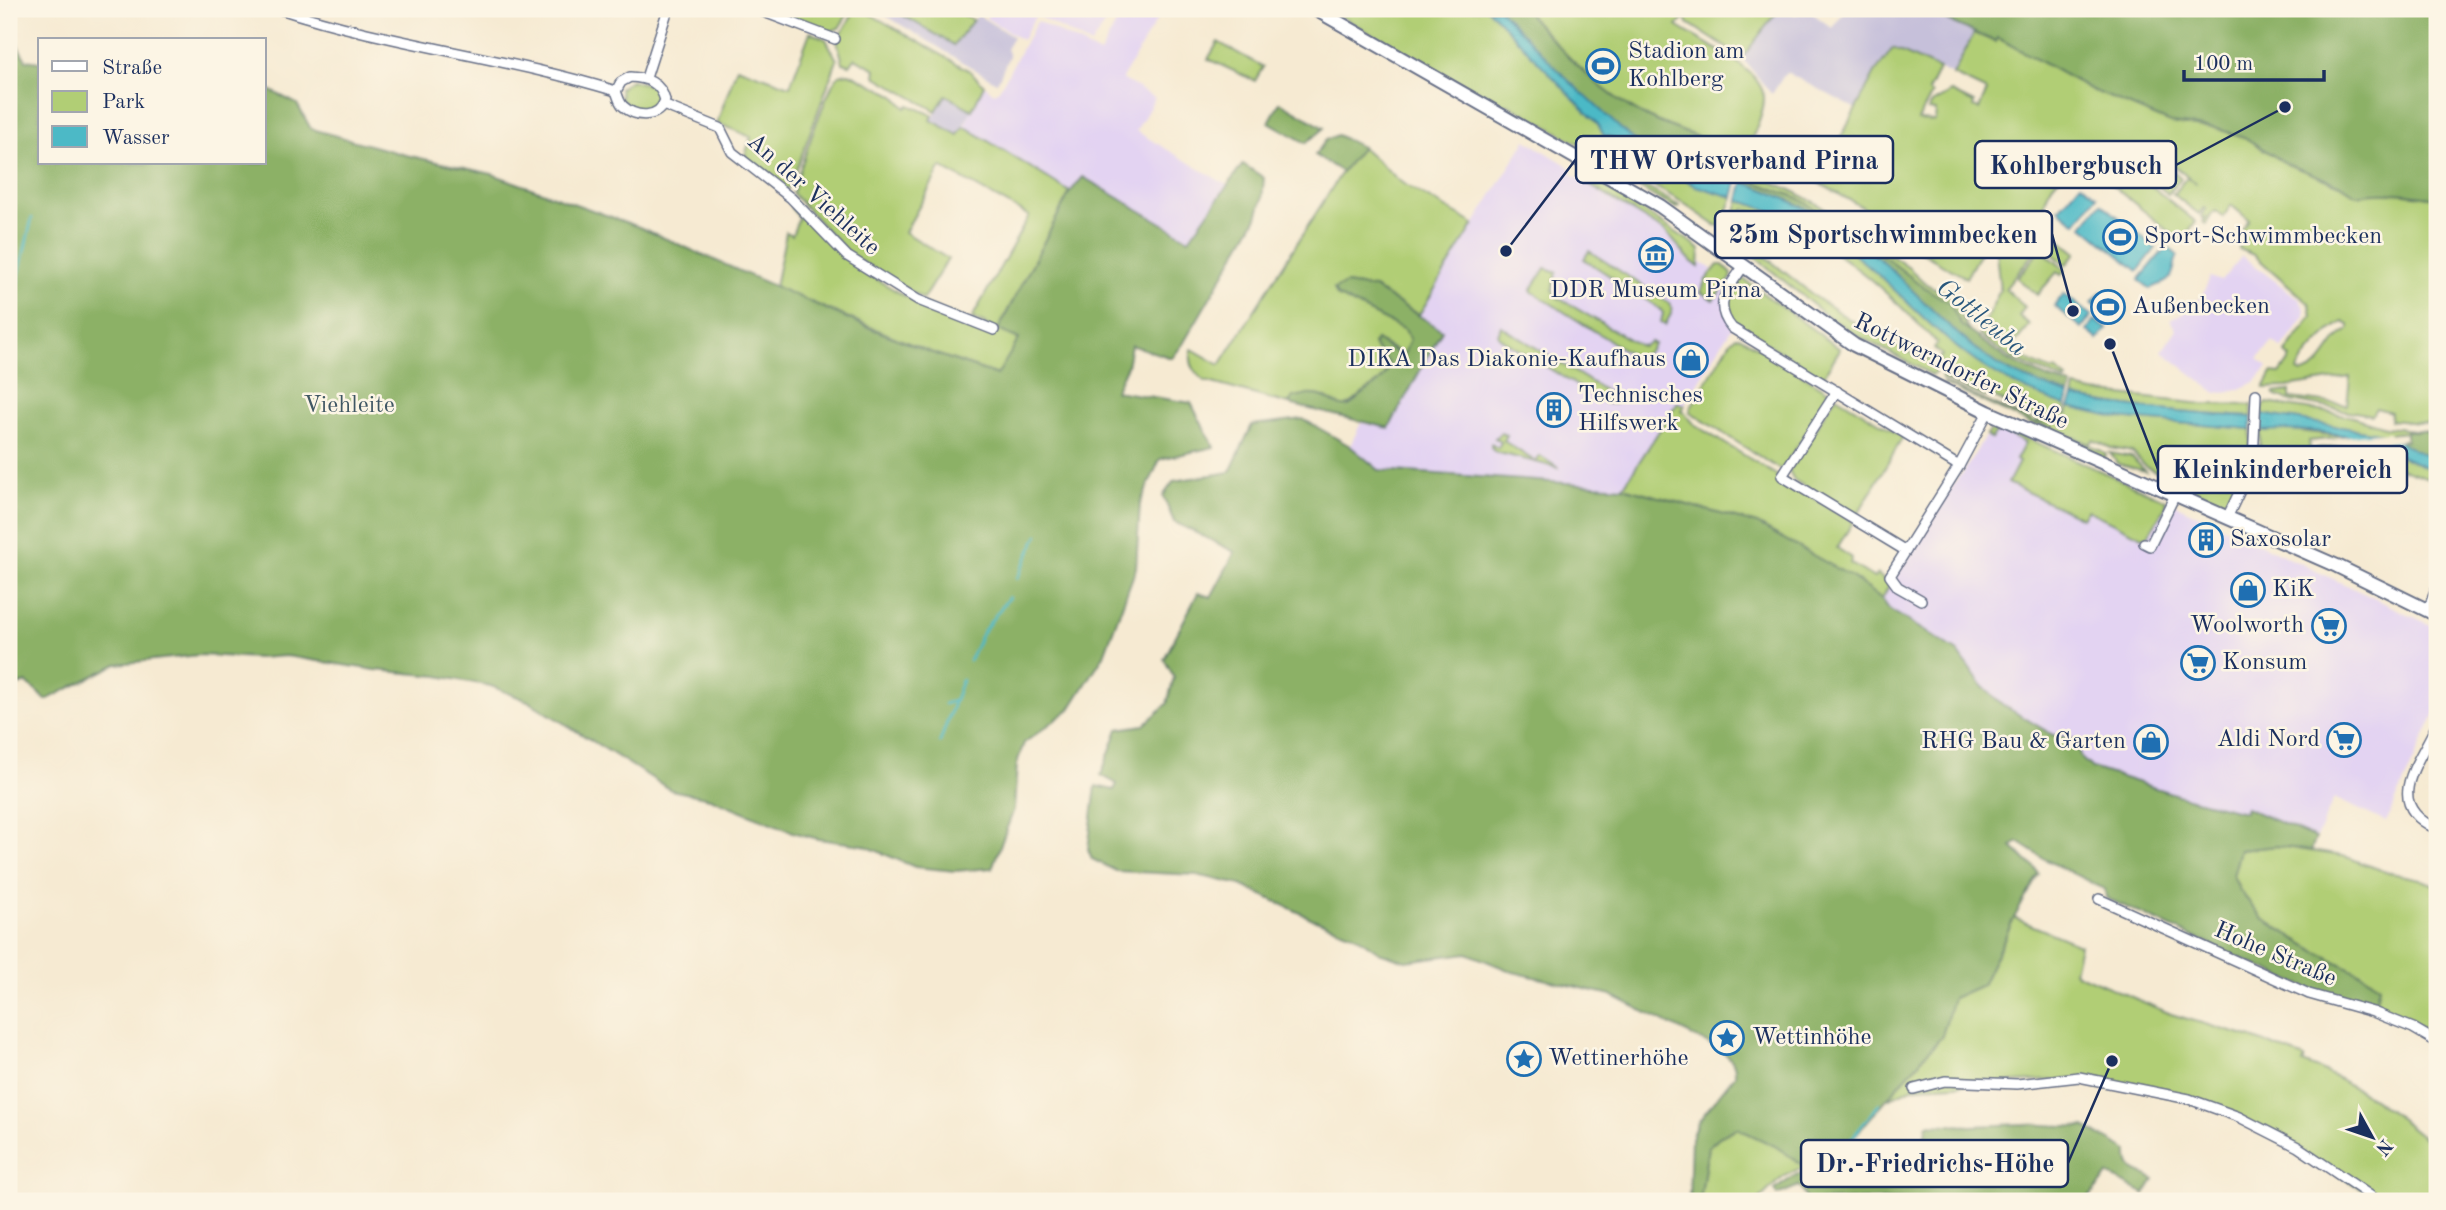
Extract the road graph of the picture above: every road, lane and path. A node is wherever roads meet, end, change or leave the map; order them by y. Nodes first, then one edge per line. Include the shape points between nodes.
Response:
1 (280, 9) edge
2 (668, 9) edge
3 (756, 9) edge
4 (1315, 9) edge
5 (835, 39) dead end
6 (646, 78) junction
7 (616, 90) junction
8 (663, 105) junction
9 (1743, 267) junction
10 (994, 330) dead end
11 (1837, 391) junction
12 (2256, 394) dead end
13 (1988, 412) junction
14 (1959, 466) junction
15 (2175, 495) junction
16 (2227, 518) junction
17 (2144, 544) dead end
18 (1906, 551) junction
19 (2437, 587) edge
20 (1921, 600) dead end
21 (2432, 612) edge
22 (2437, 724) edge
23 (2437, 829) edge
24 (2099, 899) dead end
25 (2437, 1042) edge
26 (1914, 1088) dead end
27 (2378, 1201) edge

1 - 7 street via 359,32
2 - 6 street
3 - 5 street
4 - 9 main road, Rottwerndorfer Straße via 1660,206
6 - 7 street via 625,78
6 - 8 street via 663,94
7 - 8 street via 623,105 635,113 649,115
8 - 10 street, An der Viehleite via 720,128 732,152 791,198 847,256 918,300
9 - 11 street via 1723,298 1725,320
9 - 13 main road, Rottwerndorfer Straße via 1854,345
11 - 14 street
11 - 18 street via 1782,476
12 - 16 street via 2253,463
13 - 14 street
13 - 15 main road, Rottwerndorfer Straße
14 - 18 street
15 - 16 main road, Rottwerndorfer Straße
15 - 17 street via 2150,546
16 - 21 main road, Rottwerndorfer Straße
18 - 20 street via 1890,576 1898,587
19 - 21 street
22 - 23 street via 2406,792 2414,816
24 - 25 street, Hohe Straße via 2309,994 2374,1012
26 - 27 street via 1945,1081 2017,1084 2079,1077 2189,1099 2239,1117 2298,1147

